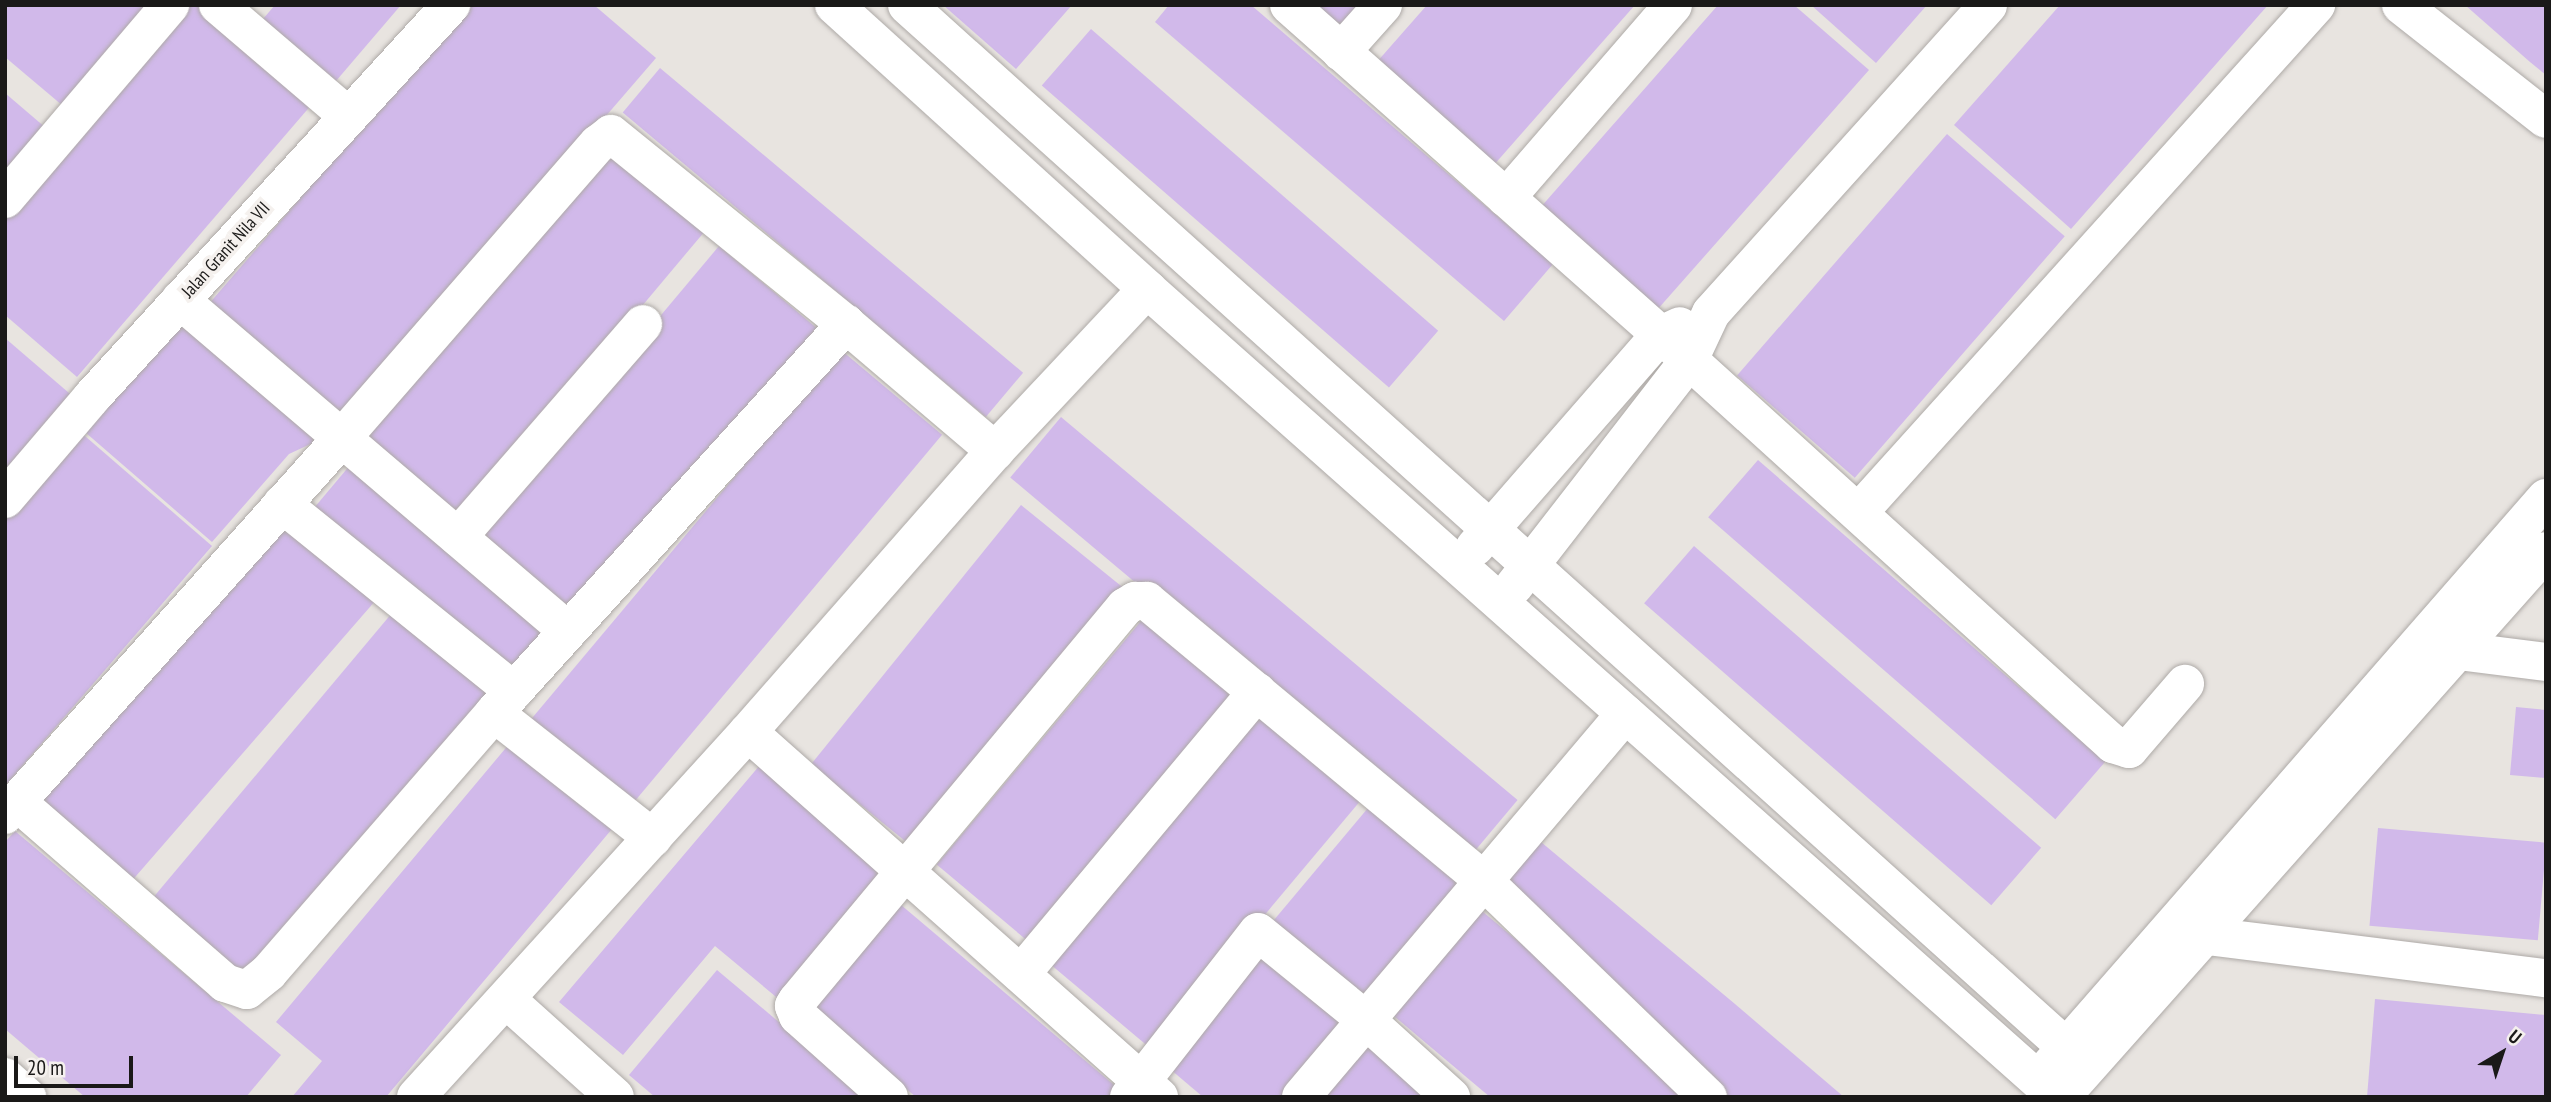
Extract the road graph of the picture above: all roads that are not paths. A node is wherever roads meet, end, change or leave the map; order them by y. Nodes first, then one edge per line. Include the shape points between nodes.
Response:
1 (170, 5) edge
2 (218, 5) edge
3 (452, 5) edge
4 (834, 5) edge
5 (907, 5) edge
6 (1289, 5) edge
7 (1383, 5) edge
8 (1673, 5) edge
9 (1988, 5) edge
10 (2316, 5) edge
11 (2401, 5) edge
12 (1341, 52) junction
13 (348, 116) junction
14 (2546, 119) edge
15 (1506, 198) junction
16 (5, 199) edge
17 (1147, 289) junction
18 (180, 300) junction
19 (1711, 313) junction
20 (643, 324) dead end
21 (846, 324) junction
22 (1659, 336) junction
23 (1689, 360) junction
24 (342, 438) junction
25 (995, 451) junction
26 (2546, 498) edge
27 (5, 499) edge
28 (282, 504) junction
29 (1859, 512) junction
30 (1490, 528) junction
31 (458, 537) junction
32 (2546, 551) edge
33 (1530, 565) junction
34 (1460, 567) junction
35 (1502, 602) junction
36 (568, 631) junction
37 (2459, 651) junction
38 (2546, 662) edge
39 (2185, 684) dead end
40 (1257, 692) junction
41 (504, 702) junction
42 (1625, 714) junction
43 (748, 732) junction
44 (11, 809) edge
45 (653, 838) junction
46 (904, 871) junction
47 (1485, 882) junction
48 (2207, 936) junction
49 (1021, 974) junction
50 (2546, 978) edge
51 (507, 1000) junction
52 (1366, 1020) junction
53 (2077, 1056) junction
54 (5, 1077) edge
55 (1143, 1092) edge
56 (2045, 1093) edge
57 (27, 1097) edge
58 (416, 1097) edge
59 (615, 1097) edge
60 (889, 1097) edge
61 (1301, 1097) edge
62 (1451, 1097) edge
63 (1708, 1097) edge

1 - 16 street
2 - 13 street
3 - 13 street, Jalan Granit Nila VII
4 - 17 street
5 - 30 street
6 - 12 street
7 - 12 street
8 - 15 street
9 - 19 street
10 - 29 street
11 - 14 street
12 - 15 street
13 - 18 street, Jalan Granit Nila VII
15 - 22 street
17 - 25 street
17 - 34 street
18 - 24 street
18 - 27 street, Jalan Granit Nila VII
19 - 22 street
19 - 23 street
20 - 31 street
21 - 24 street via 611,135 598,144
21 - 25 street
21 - 36 street
22 - 23 street
22 - 30 street
23 - 29 street
23 - 33 street
24 - 28 street
24 - 31 street
25 - 43 street
26 - 53 street
28 - 41 street
28 - 44 street
29 - 39 street via 2113,744 2129,749
30 - 33 street
30 - 34 street
31 - 36 street
32 - 37 street
33 - 35 street
33 - 53 street
34 - 35 street
35 - 42 street
36 - 41 street
37 - 38 street
37 - 48 street
40 - 46 street via 1163,611 1147,601 1135,601 1125,607
40 - 47 street
40 - 49 street
41 - 44 street via 269,972 247,990 225,983
41 - 45 street
42 - 47 street
42 - 56 street
43 - 45 street
43 - 46 street
45 - 51 street
46 - 49 street
46 - 60 street via 794,1006 798,1016
47 - 52 street
47 - 63 street
48 - 50 street
48 - 53 street
49 - 55 street
51 - 58 street
51 - 59 street
52 - 55 street via 1258,932
52 - 61 street
52 - 62 street
53 - 56 street
54 - 57 street

